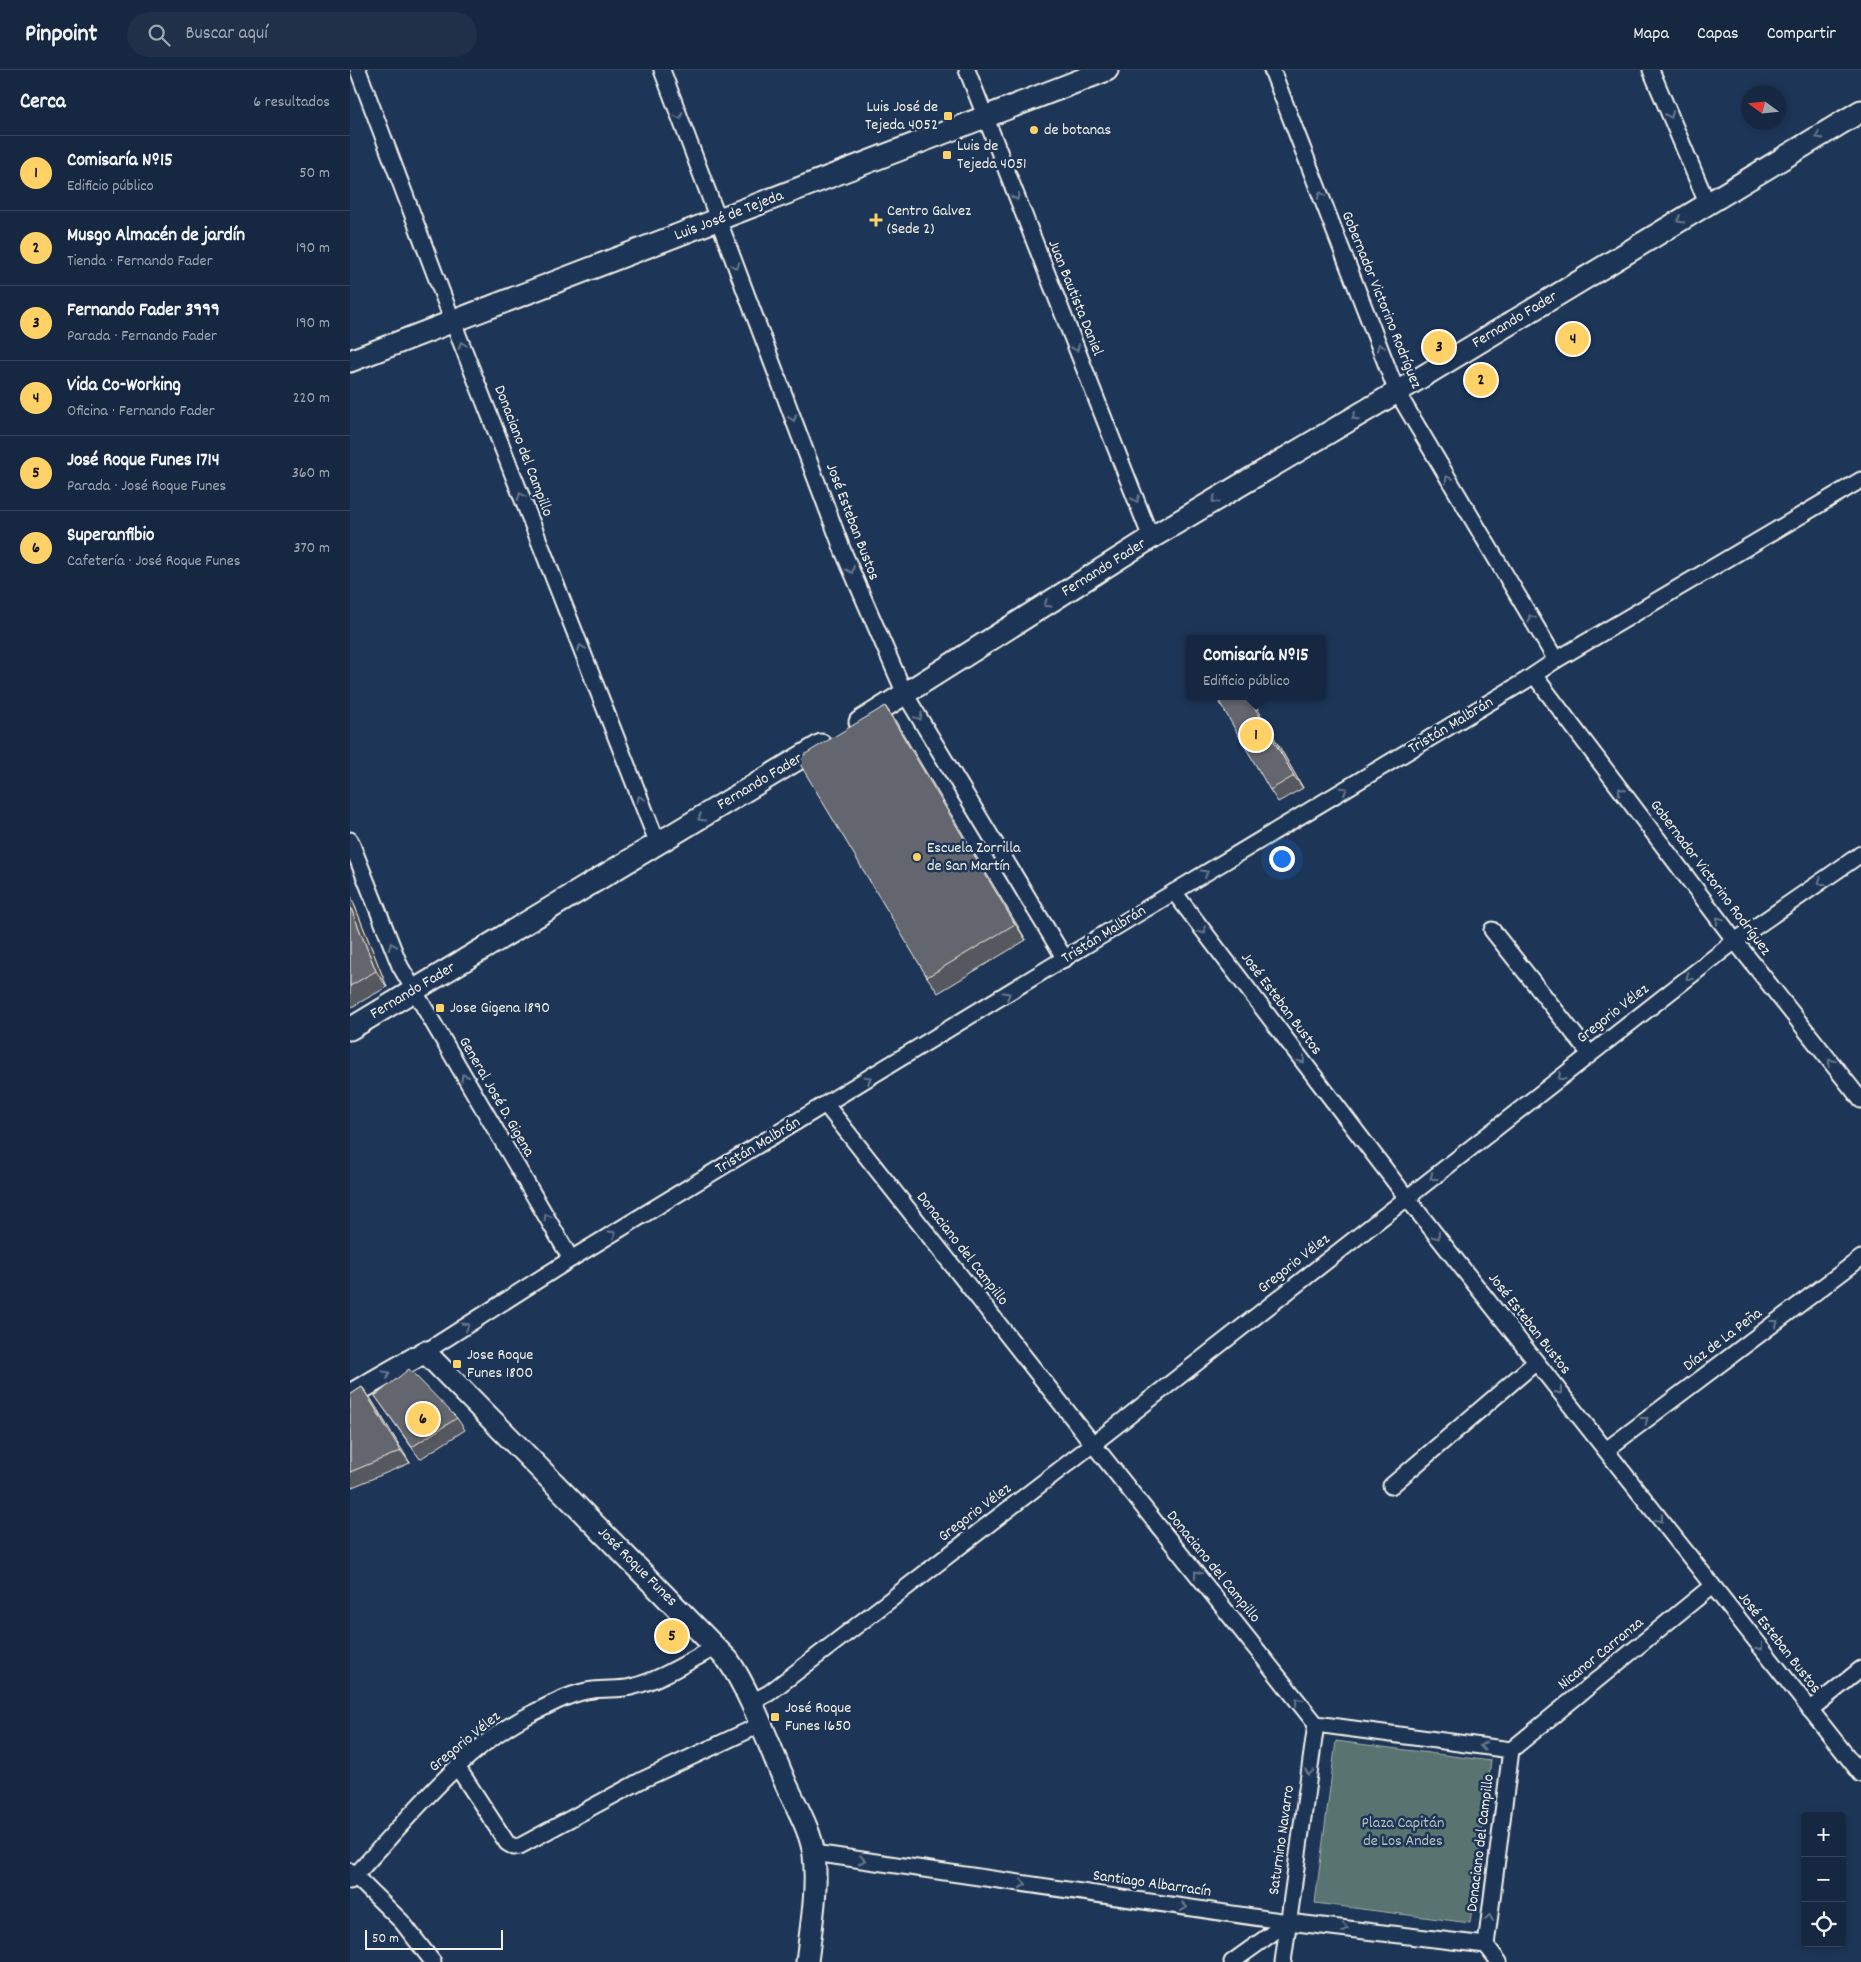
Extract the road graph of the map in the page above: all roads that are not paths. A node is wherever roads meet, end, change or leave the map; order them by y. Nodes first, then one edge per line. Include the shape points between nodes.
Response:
1 (358, 70) edge
2 (662, 70) edge
3 (967, 70) edge
4 (1106, 70) edge
5 (1272, 70) edge
6 (1651, 70) edge
7 (1861, 111) edge
8 (985, 117) junction
9 (1707, 204) junction
10 (719, 220) junction
11 (453, 322) junction
12 (350, 361) edge
13 (1397, 392) junction
14 (1861, 480) edge
15 (1151, 538) junction
16 (1556, 660) junction
17 (1534, 675) junction
18 (905, 694) junction
19 (350, 840) edge
20 (658, 844) junction
21 (1861, 854) edge
22 (1174, 892) junction
23 (1492, 930) dead end
24 (1735, 941) junction
25 (1065, 959) junction
26 (413, 990) junction
27 (350, 1029) edge
28 (1590, 1054) junction
29 (1861, 1100) edge
30 (826, 1105) junction
31 (1407, 1198) junction
32 (1861, 1258) edge
33 (571, 1259) junction
34 (425, 1352) junction
35 (1536, 1362) junction
36 (350, 1395) edge
37 (1093, 1444) junction
38 (1606, 1450) junction
39 (1391, 1486) dead end
40 (1712, 1586) junction
41 (716, 1647) junction
42 (1861, 1669) edge
43 (750, 1703) junction
44 (1810, 1710) junction
45 (1316, 1724) junction
46 (760, 1725) junction
47 (1511, 1750) junction
48 (458, 1768) junction
49 (1861, 1774) edge
50 (814, 1853) junction
51 (352, 1876) edge
52 (1288, 1922) junction
53 (1486, 1944) junction
54 (433, 1962) edge
55 (807, 1962) edge
56 (1232, 1962) edge
57 (1283, 1962) edge
58 (1499, 1962) edge

1 - 11 street, Donaciano del Campillo
2 -> 10 street, José Esteban Bustos
3 - 8 street, Juan Bautista Daniel
4 - 8 main road, Luis José de Tejeda
13 -> 5 street, Gobernador Victorino Rodríguez
6 -> 9 street
7 -> 9 main road, Fernando Fader
8 - 10 main road, Luis José de Tejeda
8 -> 15 street, Juan Bautista Daniel
9 -> 13 main road, Fernando Fader
10 - 11 main road, Luis José de Tejeda
10 -> 18 street, José Esteban Bustos via 843,551
11 - 12 main road, Luis José de Tejeda
20 -> 11 street, Donaciano del Campillo
13 -> 15 main road, Fernando Fader
16 -> 13 street, Gobernador Victorino Rodríguez
14 - 16 street, Tristán Malbrán
15 -> 18 main road, Fernando Fader
16 - 17 street, Tristán Malbrán
22 -> 17 street, Tristán Malbrán
24 -> 17 street, Gobernador Victorino Rodríguez
18 -> 20 main road, Fernando Fader
18 -> 25 street, José Esteban Bustos
26 -> 19 street, General José D. Gigena via 400,966
20 - 26 main road, Fernando Fader
21 -> 24 street, Gregorio Vélez
22 - 25 street, Tristán Malbrán
22 -> 31 street, José Esteban Bustos
23 - 28 street
24 -> 28 street, Gregorio Vélez
29 -> 24 street, Gobernador Victorino Rodríguez
30 -> 25 street, Tristán Malbrán
26 - 27 main road, Fernando Fader
33 -> 26 street, General José D. Gigena
28 -> 31 street, Gregorio Vélez
33 -> 30 street, Tristán Malbrán
30 - 37 street, Donaciano del Campillo
31 -> 35 street, José Esteban Bustos
31 - 37 street, Gregorio Vélez
38 -> 32 street, Díaz de La Peña
34 -> 33 street, Tristán Malbrán
36 -> 34 main road, Tristán Malbrán
34 - 41 main road, José Roque Funes
35 -> 38 street, José Esteban Bustos
35 - 39 street
37 - 43 street, Gregorio Vélez via 769,1693
45 -> 37 street, Donaciano del Campillo
38 -> 40 street, José Esteban Bustos
40 -> 44 street, José Esteban Bustos
40 - 47 street, Nicanor Carranza
41 - 43 main road, José Roque Funes via 735,1670
41 - 48 street, Gregorio Vélez via 650,1681 630,1688 581,1692 532,1713 498,1733
42 - 44 street
43 - 46 main road, José Roque Funes
44 - 49 street, José Esteban Bustos
47 -> 45 street
45 -> 52 street, Saturnino Navarro
46 - 48 street via 642,1780 514,1847 507,1843
46 - 50 main road, José Roque Funes
53 -> 47 street, Donaciano del Campillo
48 - 51 street, Gregorio Vélez
50 -> 52 street, Santiago Albarracín
50 - 55 main road, José Roque Funes via 814,1895
51 - 54 street via 402,1922
52 -> 53 street, Santiago Albarracín
52 - 56 street
52 - 57 street, Saturnino Navarro
53 - 58 street

